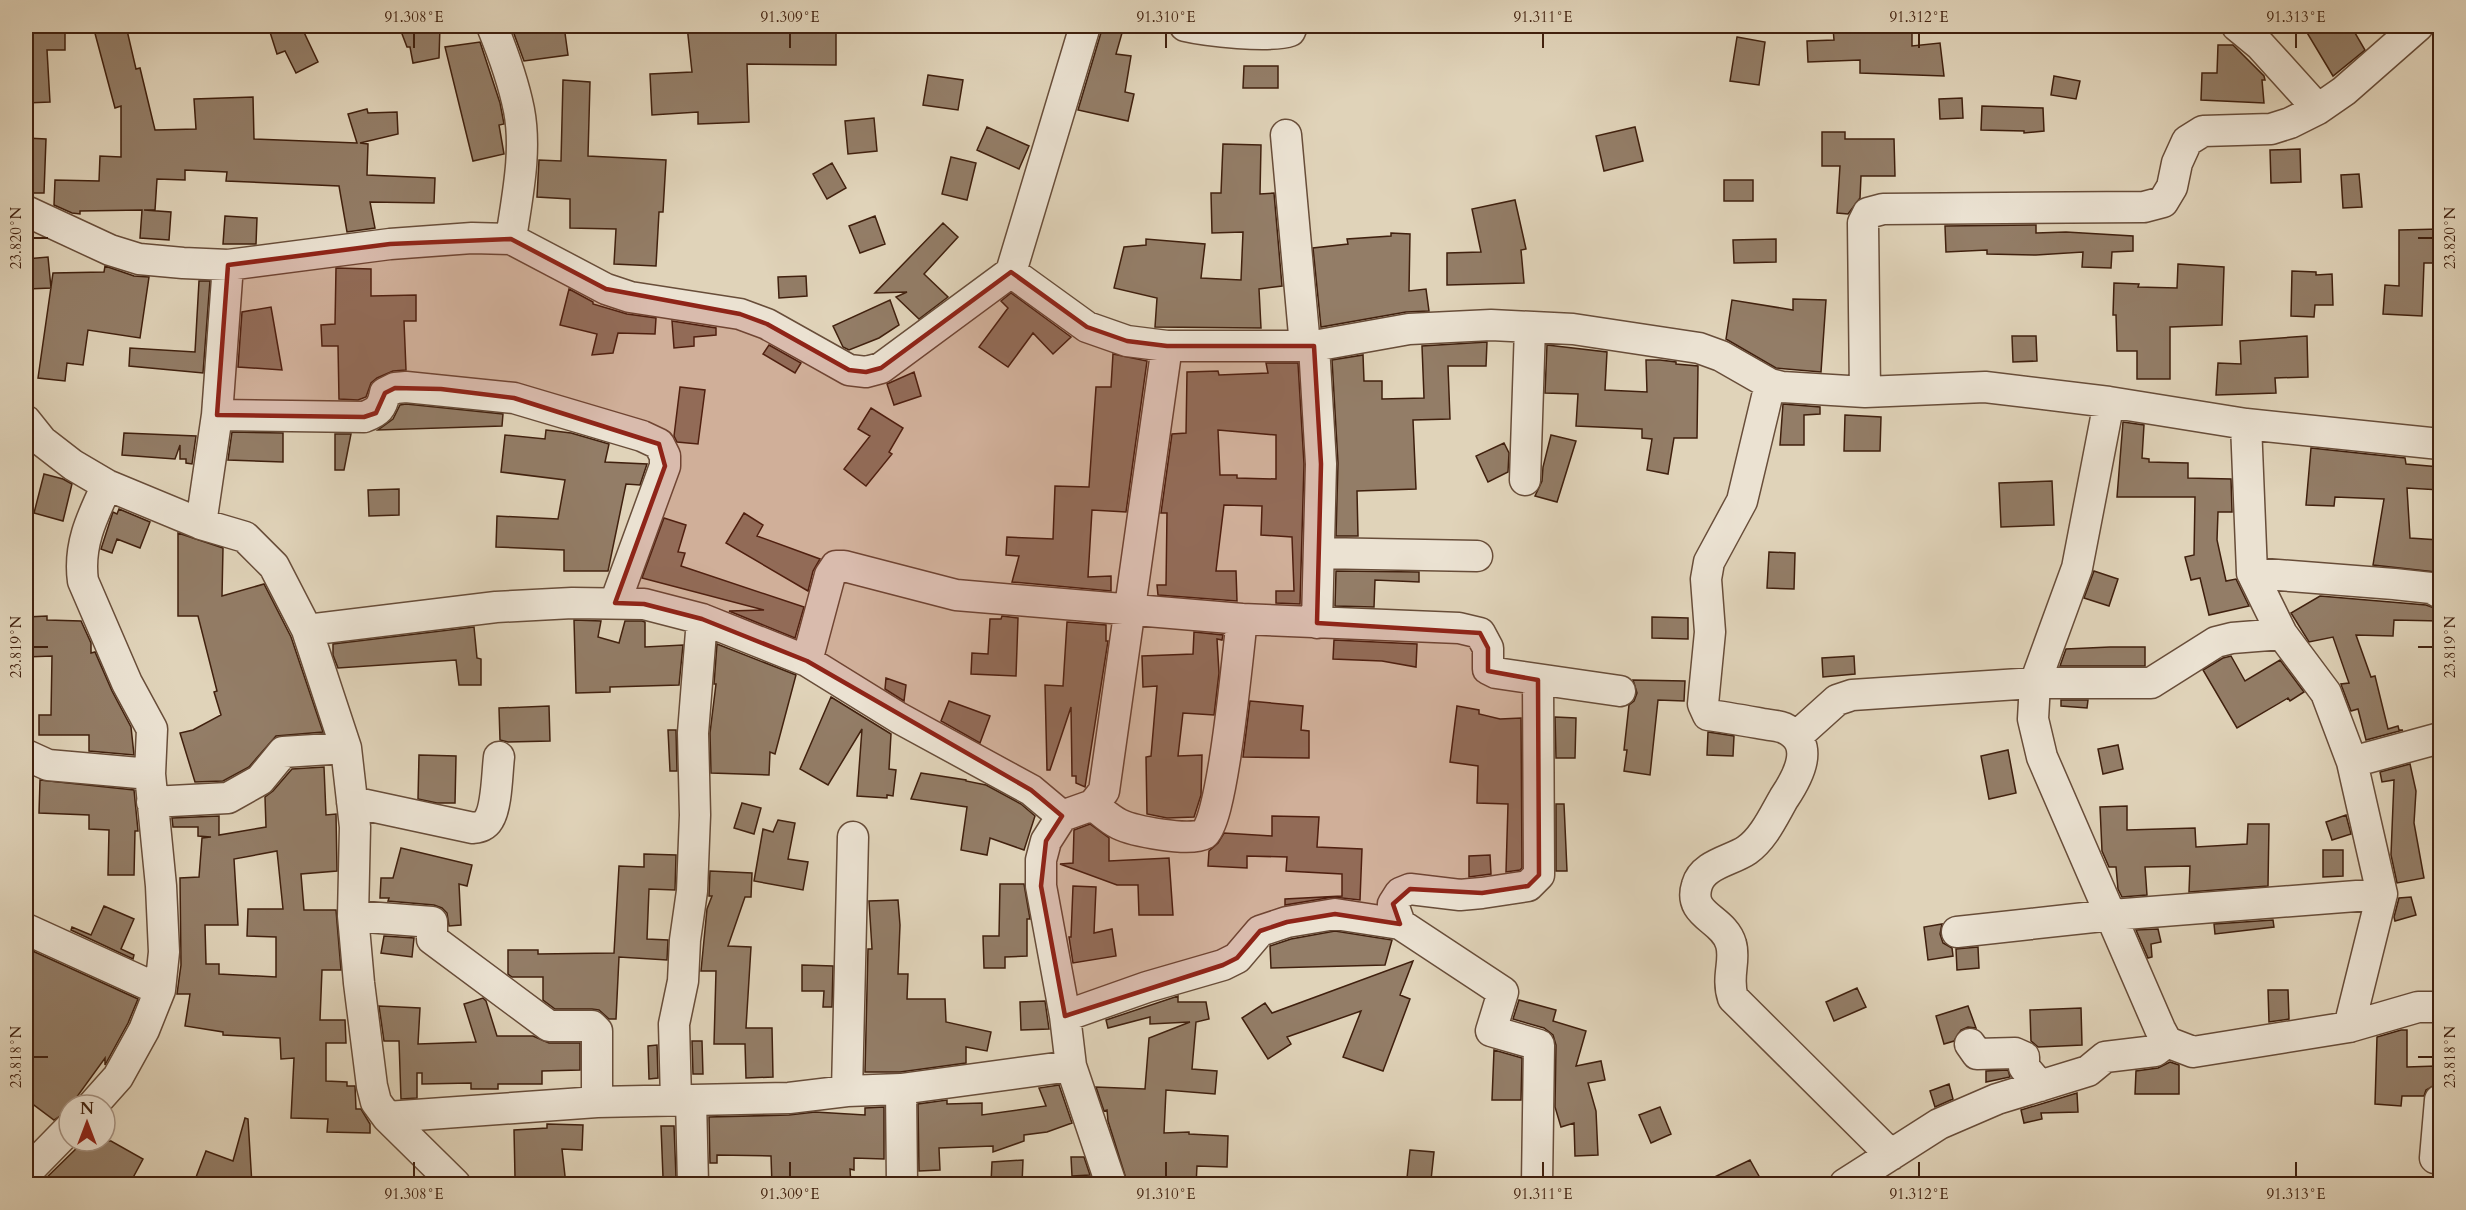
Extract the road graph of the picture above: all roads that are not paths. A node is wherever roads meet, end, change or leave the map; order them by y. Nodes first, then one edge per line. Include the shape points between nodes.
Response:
1 (492, 26) edge
2 (1085, 26) edge
3 (1185, 26) edge
4 (1292, 26) edge
5 (2237, 26) edge
6 (2418, 26) edge
7 (2318, 109) junction
8 (1286, 135) dead end
9 (26, 212) edge
10 (512, 240) junction
11 (228, 265) junction
12 (1011, 272) junction
13 (1530, 327) junction
14 (1167, 346) junction
15 (1310, 346) junction
16 (1770, 384) junction
17 (1865, 392) junction
18 (2109, 402) junction
19 (217, 415) junction
20 (26, 422) edge
21 (2246, 424) junction
22 (2440, 444) edge
23 (1525, 480) dead end
24 (107, 485) junction
25 (201, 524) junction
26 (1319, 553) junction
27 (1478, 556) dead end
28 (2252, 573) junction
29 (2440, 592) edge
30 (615, 603) junction
31 (1131, 609) junction
32 (702, 619) junction
33 (1242, 619) junction
34 (1317, 623) junction
35 (307, 630) junction
36 (2282, 634) junction
37 (807, 661) junction
38 (1538, 680) junction
39 (2035, 683) junction
40 (1620, 691) dead end
41 (1797, 736) junction
42 (2440, 738) edge
43 (346, 748) junction
44 (26, 755) edge
45 (499, 757) dead end
46 (2352, 762) junction
47 (151, 788) junction
48 (352, 802) junction
49 (1093, 805) junction
50 (1062, 816) junction
51 (853, 837) dead end
52 (2382, 894) junction
53 (2112, 915) junction
54 (353, 916) junction
55 (1400, 924) junction
56 (26, 929) edge
57 (1957, 932) dead end
58 (160, 990) junction
59 (2440, 1007) edge
60 (1065, 1016) junction
61 (2349, 1027) junction
62 (2168, 1042) junction
63 (1970, 1044) dead end
64 (1071, 1066) junction
65 (2040, 1086) junction
66 (902, 1089) junction
67 (847, 1091) junction
68 (104, 1093) edge
69 (684, 1100) junction
70 (2440, 1100) edge
71 (597, 1102) junction
72 (387, 1117) junction
73 (57, 1141) edge
74 (1891, 1155) junction
75 (2435, 1158) dead end
76 (26, 1173) edge
77 (455, 1185) edge
78 (693, 1185) edge
79 (902, 1185) edge
80 (1111, 1185) edge
81 (1537, 1185) edge
82 (1845, 1185) edge

1 - 10 street via 508,68 522,140
2 - 12 street
3 - 4 street via 1268,34 1283,34
5 - 7 street via 2260,45
6 - 7 street
7 - 17 street via 2271,129 2203,131 2187,141 2163,202 2144,207 1883,209 1868,213 1863,223
8 - 15 street
9 - 11 street via 139,259
10 - 11 street via 472,238 390,244
10 - 12 street via 606,289 630,297 740,314 767,324 849,370 866,372 881,368
11 - 19 street
12 - 14 street via 1087,327 1127,341
13 - 15 street via 1409,329
13 - 16 street via 1574,329 1699,348
13 - 23 street
14 - 15 street
14 - 31 street
15 - 26 street via 1321,464
16 - 17 street
16 - 41 street via 1742,501 1709,562 1706,579 1710,632 1702,704 1708,715 1783,728
17 - 18 street via 1985,387
18 - 21 street
18 - 39 street via 2077,568
19 - 25 street
19 - 30 street via 364,417 376,413 385,393 395,388 441,389 514,398 659,444 665,466
20 - 24 street via 42,441
21 - 22 street
21 - 28 street
24 - 25 street
24 - 47 street via 85,535 82,575 152,729
25 - 35 street via 245,537 263,553 274,566
26 - 27 street
26 - 34 street
28 - 29 street via 2404,585
28 - 36 street
30 - 32 street via 644,604
30 - 35 street via 496,607
31 - 33 street
31 - 37 street via 956,595 836,566 830,575
31 - 49 street via 1108,771 1104,791
32 - 37 street
32 - 69 street via 693,733 692,891 684,981 674,1024
33 - 34 street
33 - 49 street via 1222,784 1212,825 1203,834 1190,837 1130,829
34 - 38 street via 1459,628 1480,633 1488,648 1488,669
35 - 43 street
36 - 39 street via 2216,642 2151,683
36 - 46 street via 2326,693
37 - 50 street via 891,713 1031,790
38 - 40 street
38 - 55 street via 1539,875 1528,886 1482,893 1460,895 1410,889 1400,893 1393,904
39 - 41 street via 1852,694 1837,700
39 - 53 street via 2033,719 2042,757
41 - 74 street via 1802,761 1796,779 1756,842 1704,871 1696,885 1695,899 1701,913 1722,927 1731,944 1729,986 1733,998
42 - 46 street
43 - 47 street via 283,752 260,780 228,798
43 - 48 street
44 - 47 street via 48,765
45 - 48 street via 493,810 484,826 473,828
46 - 52 street
47 - 58 street via 161,886 164,970
48 - 54 street
49 - 50 street
50 - 60 street via 1046,841 1041,886
51 - 67 street
52 - 53 street
52 - 61 street
53 - 57 street
53 - 62 street
54 - 71 street via 432,922 432,939 549,1026 592,1026 597,1031
54 - 72 street via 372,1086 376,1102
55 - 60 street via 1335,914 1287,922 1260,931 1237,958 1223,965
55 - 81 street via 1503,992 1491,1031 1539,1045
56 - 58 street
58 - 68 street via 144,1030 118,1077
59 - 61 street via 2418,1007
60 - 64 street
61 - 62 street via 2193,1052
62 - 65 street via 2155,1051 2105,1057 2088,1071
63 - 65 street via 1977,1054 2015,1053 2024,1058 2024,1067
64 - 66 street
64 - 80 street
65 - 74 street via 1939,1124
66 - 67 street
66 - 79 street
67 - 69 street via 789,1098
69 - 71 street
69 - 78 street
70 - 75 street
71 - 72 street
72 - 77 street
73 - 76 street
74 - 82 street

